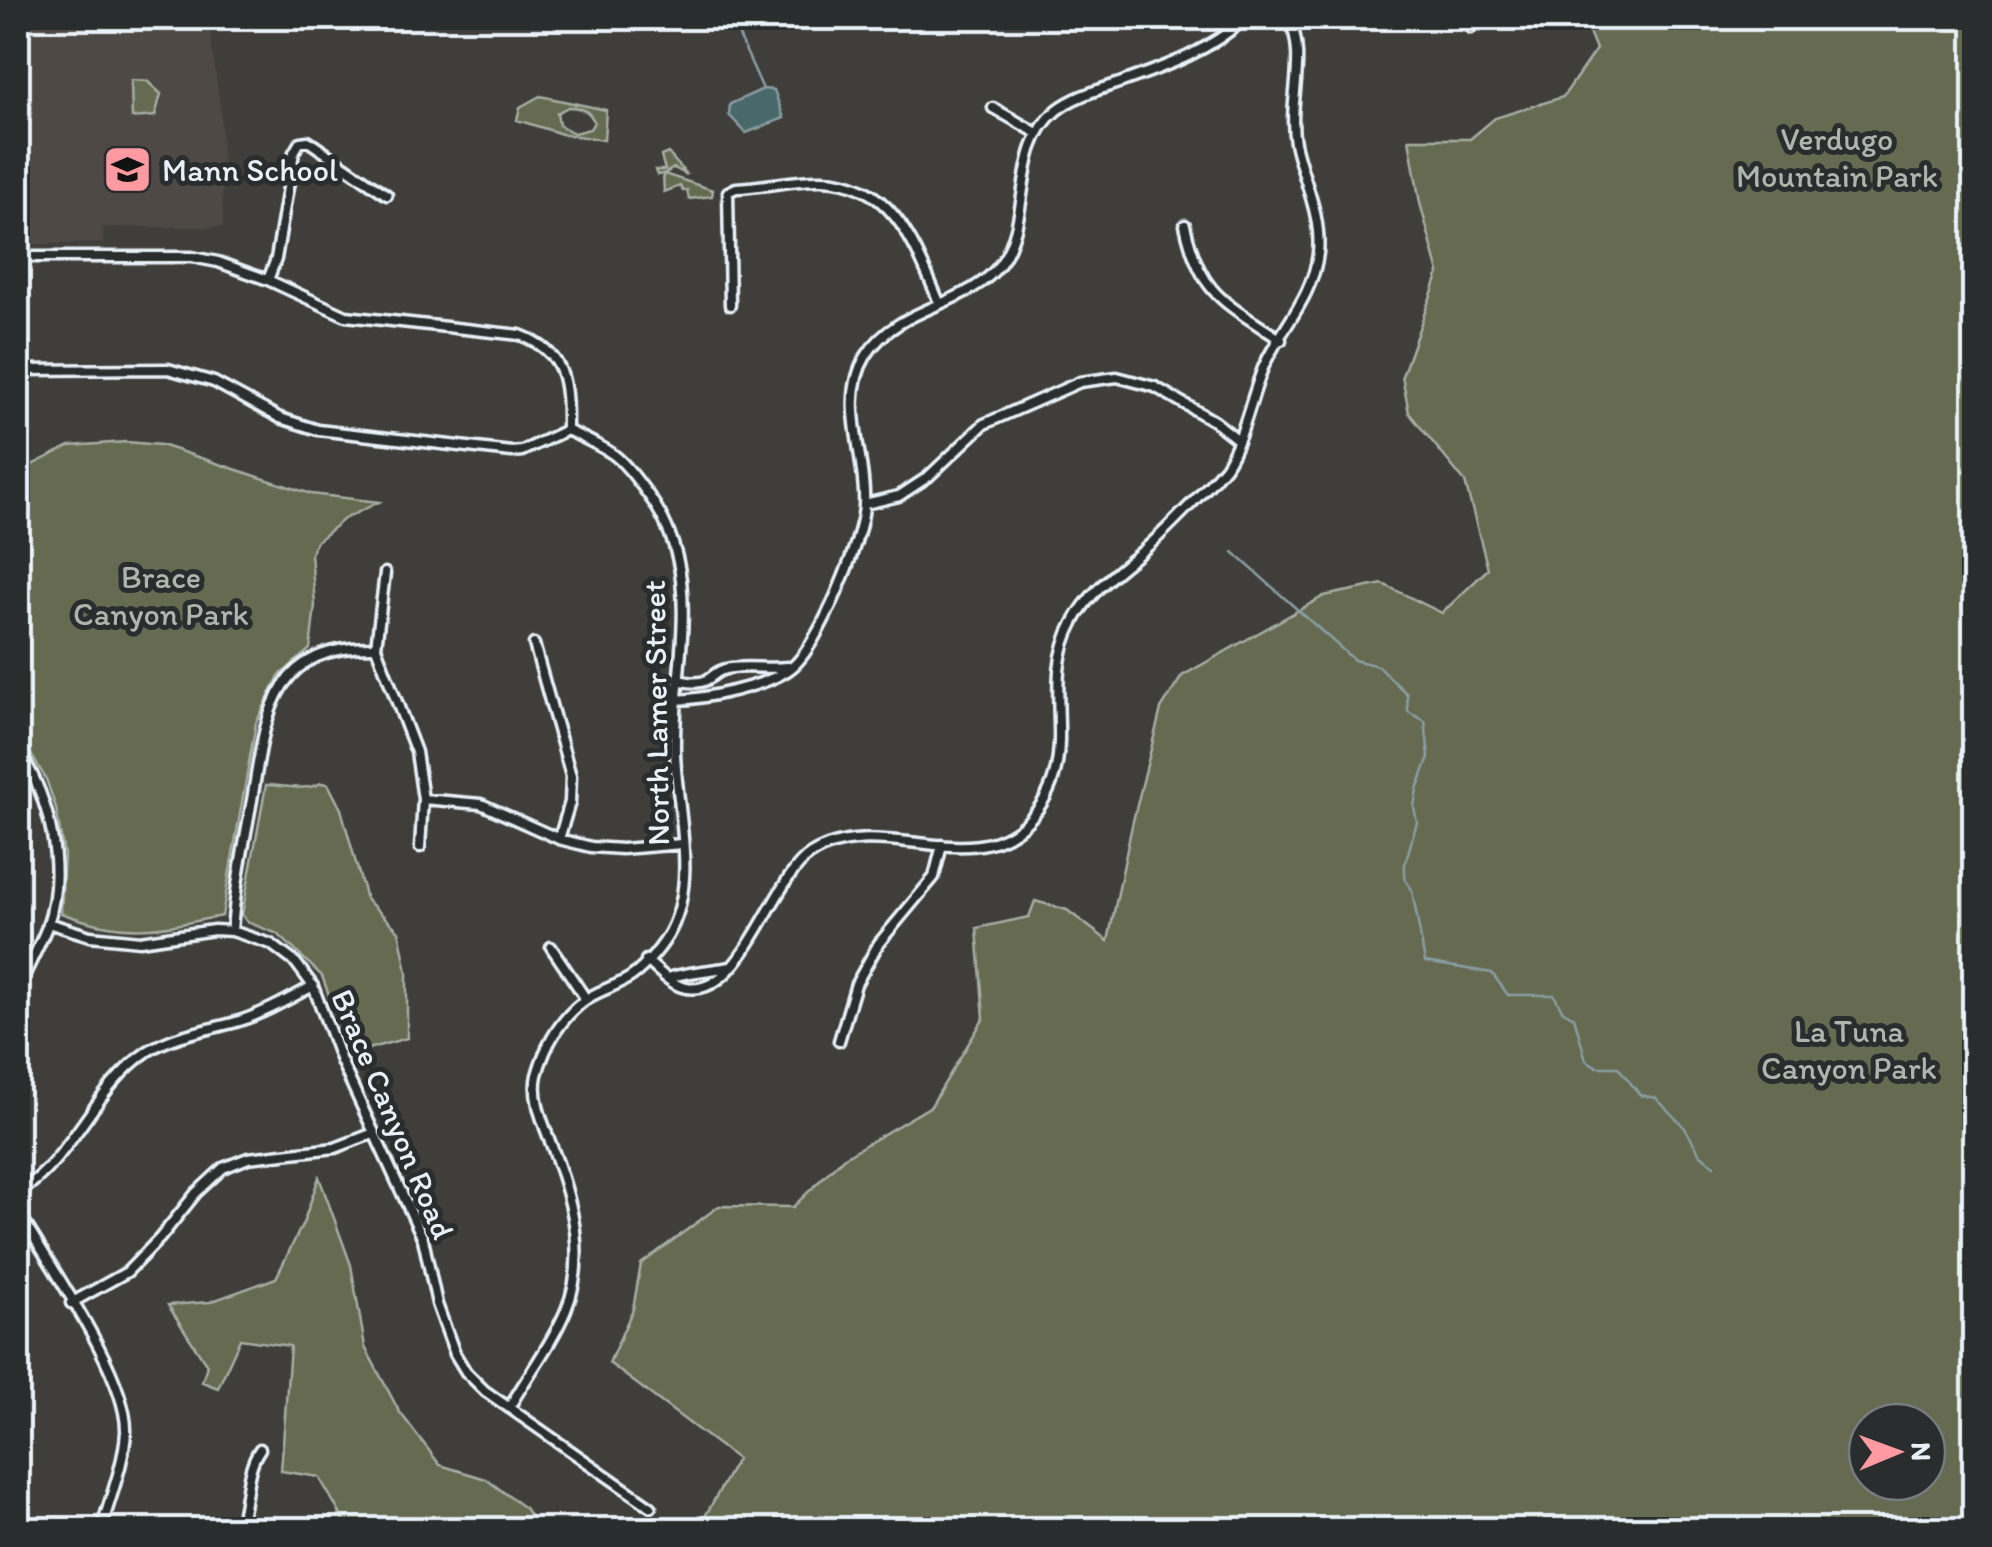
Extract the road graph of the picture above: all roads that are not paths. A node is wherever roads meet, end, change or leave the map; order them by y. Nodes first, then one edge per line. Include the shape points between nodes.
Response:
1 (19, 18) edge
2 (1245, 18) edge
3 (1289, 18) edge
4 (1456, 18) edge
5 (1471, 28) dead end
6 (994, 108) dead end
7 (1037, 133) junction
8 (18, 134) edge
9 (387, 194) dead end
10 (1185, 225) dead end
11 (18, 257) edge
12 (268, 280) junction
13 (940, 302) junction
14 (730, 305) dead end
15 (1280, 340) junction
16 (18, 370) edge
17 (568, 430) junction
18 (1238, 439) junction
19 (864, 504) junction
20 (385, 574) dead end
21 (534, 644) dead end
22 (376, 648) junction
23 (793, 667) junction
24 (678, 680) junction
25 (676, 700) junction
26 (18, 750) edge
27 (422, 798) junction
28 (558, 840) junction
29 (682, 844) junction
30 (942, 846) junction
31 (420, 847) dead end
32 (48, 923) junction
33 (232, 931) junction
34 (551, 948) dead end
35 (646, 960) junction
36 (731, 967) junction
37 (668, 978) junction
38 (313, 986) junction
39 (18, 988) edge
40 (586, 1000) junction
41 (839, 1041) dead end
42 (374, 1133) junction
43 (18, 1193) edge
44 (18, 1211) edge
45 (71, 1303) junction
46 (508, 1408) junction
47 (260, 1449) dead end
48 (651, 1507) dead end
49 (100, 1530) edge
50 (238, 1530) edge

1 - 8 street
2 - 7 street via 1224,38 1081,96
3 - 15 street via 1300,58 1295,143 1318,251 1314,275
4 - 5 street
6 - 7 street
7 - 13 street via 1001,263 975,286
8 - 11 street
9 - 12 street via 300,142
10 - 15 street via 1203,281
11 - 12 street via 192,257
12 - 17 street via 346,316 534,340 546,346 564,379
13 - 14 street via 899,218 864,189 807,180 736,188 728,196
13 - 19 street via 890,328 865,358 854,428
15 - 18 street
16 - 17 street via 168,369 214,382 280,418 318,430 512,452
17 - 24 street, North Lamer Street via 630,469 670,528 684,602
18 - 19 street via 1154,387 1118,377 1080,382 984,424 928,477 898,496
18 - 30 street via 1206,488 1102,583 1072,623 1057,667 1060,759 1048,796 1024,825 990,844
19 - 23 street via 837,590 808,651
20 - 22 street
21 - 28 street via 571,776
22 - 27 street via 416,752
22 - 33 street via 323,654 279,689 266,716
23 - 24 street via 731,668 706,683
23 - 25 street
24 - 25 street, North Lamer Street
25 - 29 street, North Lamer Street
26 - 32 street via 48,821 54,886
27 - 28 street via 481,804
27 - 31 street
28 - 29 street via 622,849
29 - 35 street, North Lamer Street via 683,895 676,919
30 - 36 street via 861,837 829,843 784,881
30 - 41 street via 934,878 879,944 856,984
32 - 33 street, Brace Canyon Road via 140,941
32 - 39 street
33 - 38 street, Brace Canyon Road via 271,944
34 - 40 street
35 - 37 street
35 - 40 street, North Lamer Street via 633,976
36 - 37 street
36 - 37 street via 698,989
38 - 42 street, Brace Canyon Road
38 - 43 street via 240,1020 149,1050 118,1078 37,1181
40 - 46 street, North Lamer Street via 546,1048 536,1081 539,1110 574,1214 575,1274 566,1309
42 - 45 street via 336,1148 248,1158 222,1168 126,1272
42 - 46 street, Brace Canyon Road via 423,1238 455,1354
44 - 45 street
45 - 49 street via 114,1375 125,1416 124,1445
46 - 48 street, Brace Canyon Road
47 - 50 street

